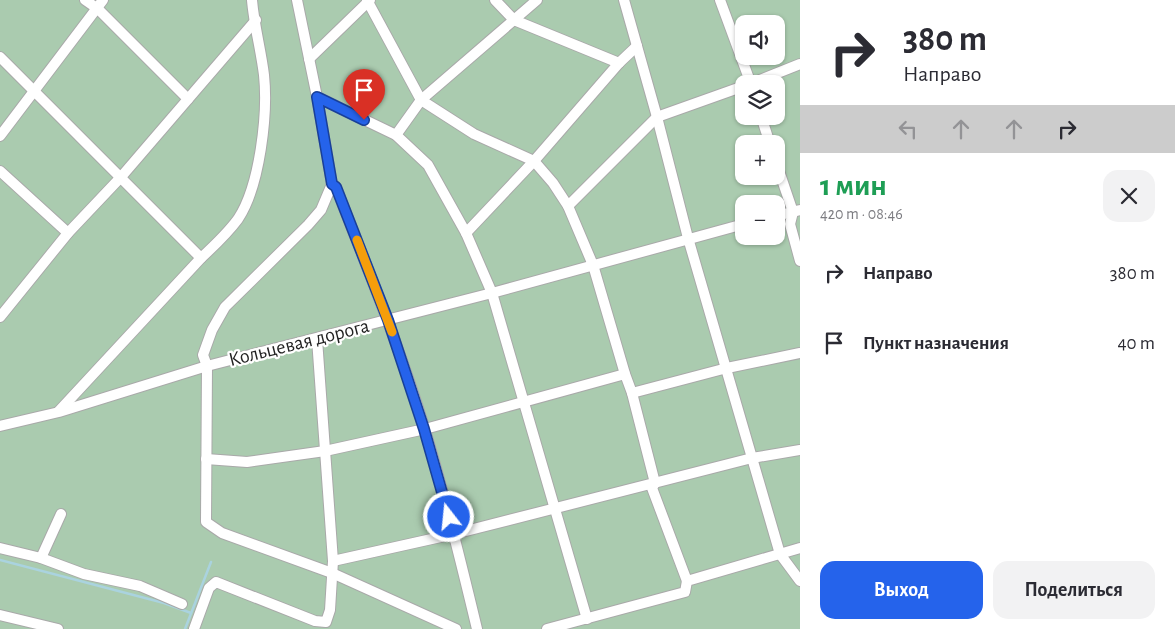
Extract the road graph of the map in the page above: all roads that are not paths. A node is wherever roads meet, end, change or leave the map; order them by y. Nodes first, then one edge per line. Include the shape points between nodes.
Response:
1 (85, 0) edge
2 (103, 0) edge
3 (297, 0) edge
4 (496, 0) edge
5 (537, 0) edge
6 (624, 0) edge
7 (720, 0) edge
8 (251, 1) edge
9 (368, 1) edge
10 (98, 10) junction
11 (256, 20) junction
12 (514, 20) junction
13 (636, 46) junction
14 (0, 57) edge
15 (309, 59) junction
16 (619, 63) junction
17 (800, 64) edge
18 (748, 75) edge
19 (773, 75) edge
20 (735, 89) edge
21 (35, 92) junction
22 (317, 97) junction
23 (188, 99) junction
24 (421, 100) junction
25 (657, 117) junction
26 (396, 135) junction
27 (0, 136) edge
28 (534, 161) junction
29 (0, 171) edge
30 (121, 177) junction
31 (332, 184) junction
32 (785, 184) edge
33 (568, 206) junction
34 (796, 211) edge
35 (735, 226) edge
36 (68, 233) junction
37 (466, 233) junction
38 (688, 238) junction
39 (201, 258) junction
40 (800, 261) edge
41 (593, 265) junction
42 (492, 293) junction
43 (0, 316) edge
44 (388, 320) junction
45 (317, 339) junction
46 (800, 353) edge
47 (207, 366) junction
48 (727, 368) junction
49 (625, 374) junction
50 (632, 393) junction
51 (524, 402) junction
52 (59, 412) junction
53 (0, 426) edge
54 (424, 429) junction
55 (800, 450) edge
56 (324, 451) junction
57 (752, 458) junction
58 (206, 459) junction
59 (655, 483) junction
60 (556, 508) junction
61 (62, 514) dead end
62 (454, 534) junction
63 (0, 548) edge
64 (800, 548) edge
65 (780, 554) junction
66 (42, 558) junction
67 (333, 561) junction
68 (332, 573) junction
69 (687, 581) junction
70 (800, 581) edge
71 (182, 604) dead end
72 (0, 615) edge
73 (587, 618) junction
74 (320, 625) edge
75 (58, 629) edge
76 (194, 629) edge
77 (456, 629) edge
78 (477, 629) edge
79 (547, 629) edge

1 - 10 lane
2 - 10 lane
3 - 15 lane
4 - 12 lane
5 - 12 lane
6 - 13 lane
7 - 18 lane
8 - 11 lane
9 - 15 lane
9 - 24 lane
10 - 21 lane
10 - 23 lane
11 - 23 lane
11 - 39 lane via 266,104 257,167 239,218
12 - 16 lane
12 - 24 lane
13 - 16 lane
13 - 25 lane
14 - 21 lane
15 - 22 lane
16 - 28 lane
17 - 19 lane
20 - 25 lane
21 - 27 lane
21 - 30 lane
22 - 26 lane
22 - 31 lane
23 - 30 lane
24 - 26 lane
24 - 28 lane via 474,134
25 - 33 lane
25 - 38 lane
26 - 37 lane via 428,165
28 - 33 lane
28 - 37 lane
29 - 36 lane
30 - 36 lane
30 - 39 lane
31 - 44 lane via 336,187
31 - 47 lane via 321,210 308,225 225,307 203,355
32 - 34 lane
33 - 41 lane
34 - 40 lane via 790,224
35 - 38 lane, Кольцевая дорога
36 - 43 lane
37 - 42 lane
38 - 41 lane, Кольцевая дорога
38 - 48 lane
39 - 52 lane
41 - 42 lane, Кольцевая дорога
41 - 49 lane
42 - 44 lane, Кольцевая дорога
42 - 51 lane
44 - 45 lane, Кольцевая дорога
44 - 54 lane
45 - 47 lane, Кольцевая дорога
45 - 56 lane
46 - 48 lane
47 - 52 lane, Кольцевая дорога
47 - 58 lane
48 - 50 lane
48 - 57 lane
49 - 50 lane
49 - 51 lane
50 - 59 lane
51 - 54 lane
51 - 60 lane
52 - 53 lane, Кольцевая дорога
54 - 56 lane
54 - 62 lane
55 - 57 lane
56 - 58 lane via 247,462
56 - 67 lane
57 - 59 lane
57 - 65 lane
58 - 68 lane via 206,522 222,533
59 - 60 lane
59 - 69 lane via 652,488
60 - 62 lane
60 - 73 lane
61 - 66 lane
62 - 67 lane
62 - 78 lane
63 - 66 lane
64 - 65 lane
65 - 69 lane
65 - 70 lane
66 - 71 lane via 84,574 140,586
67 - 68 lane
68 - 74 lane via 330,610
68 - 77 lane
69 - 73 lane via 685,592
72 - 75 lane
73 - 79 lane
74 - 76 lane via 216,582 209,588

